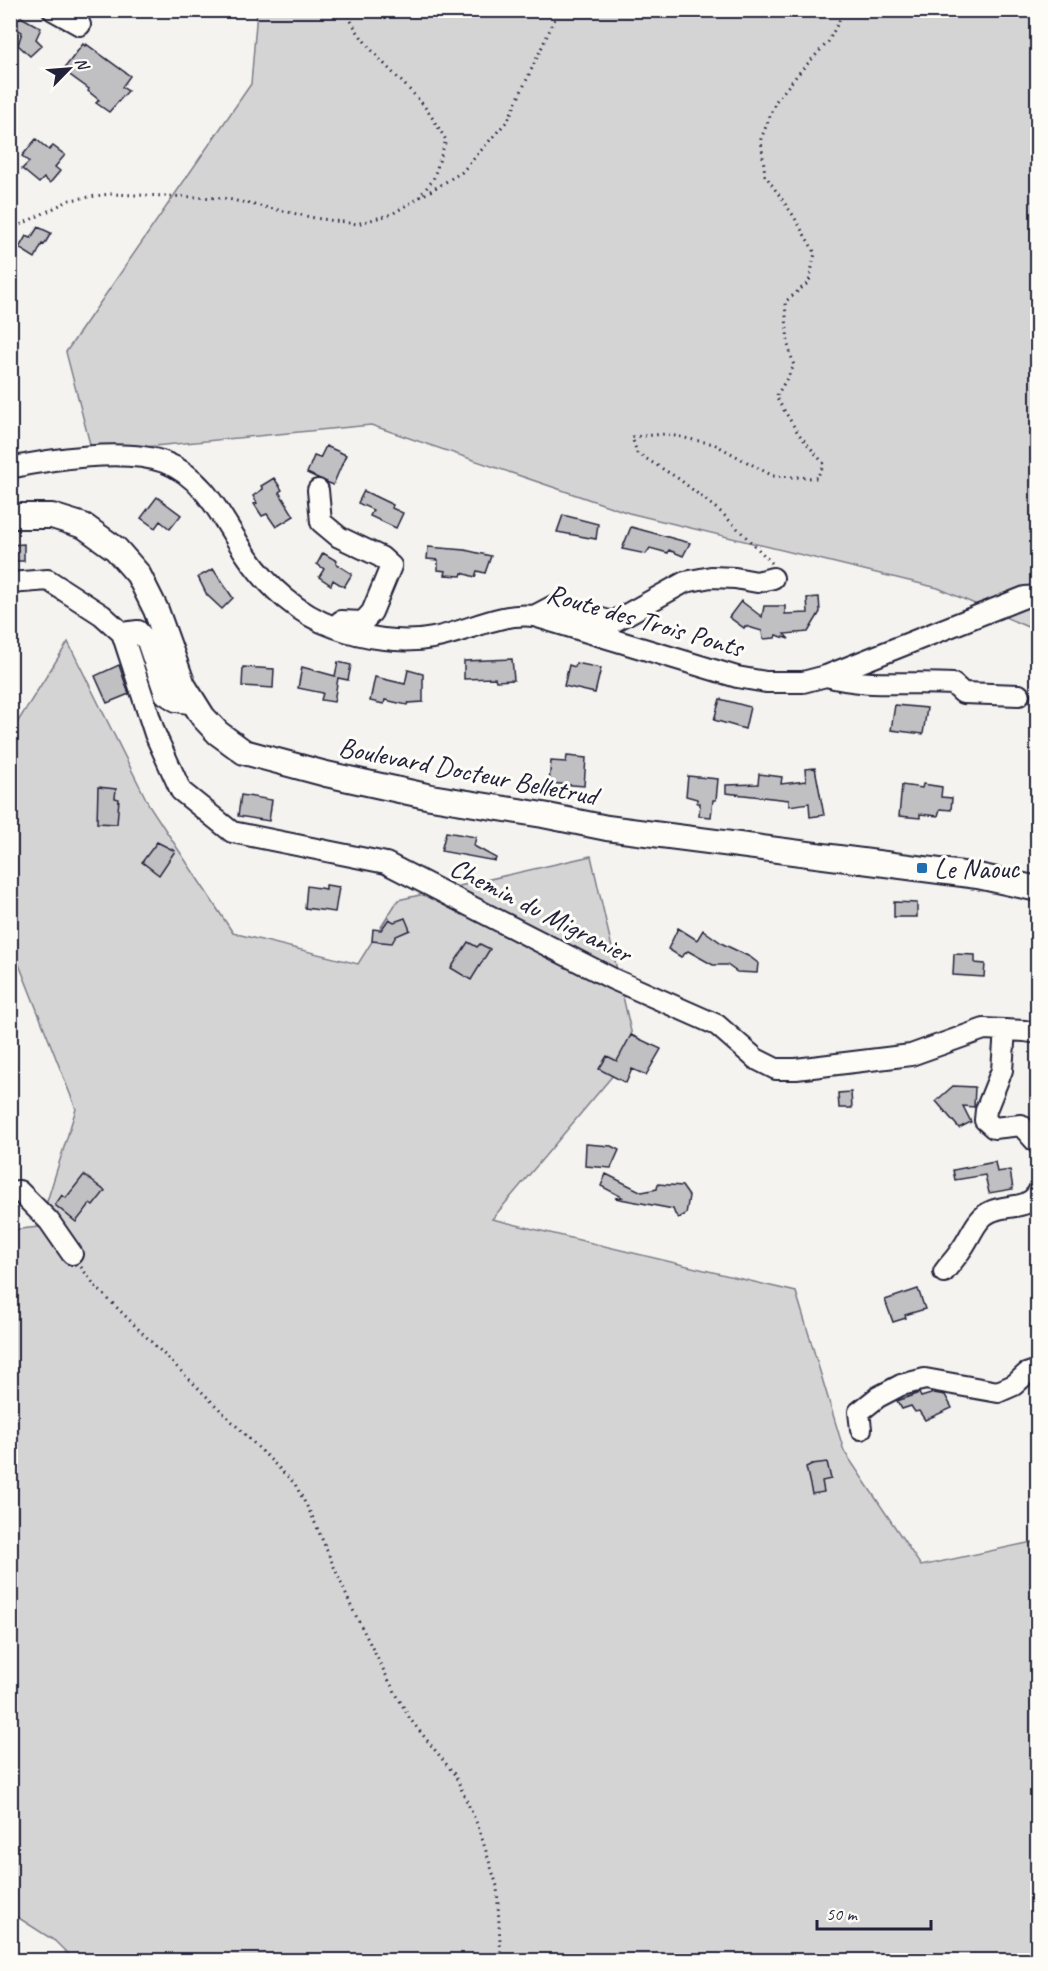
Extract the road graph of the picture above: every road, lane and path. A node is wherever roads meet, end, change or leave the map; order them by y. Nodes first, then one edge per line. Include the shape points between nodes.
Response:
1 (53, 10) edge
2 (346, 10) edge
3 (559, 10) edge
4 (841, 10) edge
5 (80, 25) dead end
6 (418, 199) junction
7 (10, 230) edge
8 (10, 468) edge
9 (318, 490) dead end
10 (10, 516) edge
11 (774, 578) joint
12 (10, 583) edge
13 (1038, 596) edge
14 (534, 616) junction
15 (333, 627) junction
16 (122, 633) junction
17 (826, 676) junction
18 (1019, 695) dead end
19 (195, 704) junction
20 (1038, 889) edge
21 (1005, 1030) junction
22 (1038, 1033) edge
23 (1038, 1144) edge
24 (10, 1192) edge
25 (1038, 1192) edge
26 (72, 1254) joint
27 (944, 1272) dead end
28 (1038, 1370) edge
29 (861, 1429) dead end
30 (501, 1960) edge

1 - 5 street
2 - 6 path via 374,53 422,104 446,140 434,180
3 - 6 path via 508,120 462,172
4 - 11 path via 828,42 776,101 761,139 765,175 794,215 814,253 809,282 785,302 788,345 794,366 776,397 824,464 817,478 773,476 714,444 665,434 632,437 637,453 679,478 751,540 772,561
6 - 7 path via 392,214 357,224 223,198 110,194 70,200
8 - 15 street, Route des Trois Ponts via 119,456 165,462 206,493 271,587 307,615
9 - 15 street via 321,522 339,537 391,566 372,612 363,621 341,621
10 - 19 main road, Boulevard Docteur Belletrud via 52,516 84,526 116,549 138,574 156,610 183,685
11 - 14 street via 757,582 711,577 685,582 613,622 553,606
12 - 16 street via 48,580
13 - 17 street, Route des Trois Ponts via 1025,597
14 - 15 street, Route des Trois Ponts via 517,614 432,638 371,637
14 - 17 street, Route des Trois Ponts via 737,677 803,682
16 - 19 street via 138,631 147,641 165,694 176,701
16 - 21 street, Chemin du Migranier via 155,734 181,791 232,832 386,862 613,979 717,1025 756,1059 776,1069 911,1055 984,1029
17 - 18 street via 874,684 953,684 963,693
19 - 20 main road, Boulevard Docteur Belletrud via 218,733 244,752 326,774 607,828 967,874
21 - 22 street, Chemin du Migranier
21 - 23 street via 1002,1070 985,1120 994,1128 1021,1125
24 - 26 street via 19,1191 49,1221
25 - 27 street via 1026,1204 992,1211 979,1221
26 - 30 path via 96,1287 295,1484 390,1683 410,1719 455,1776 478,1826 497,1886
28 - 29 street via 998,1392 925,1379 901,1385 878,1396 860,1412

